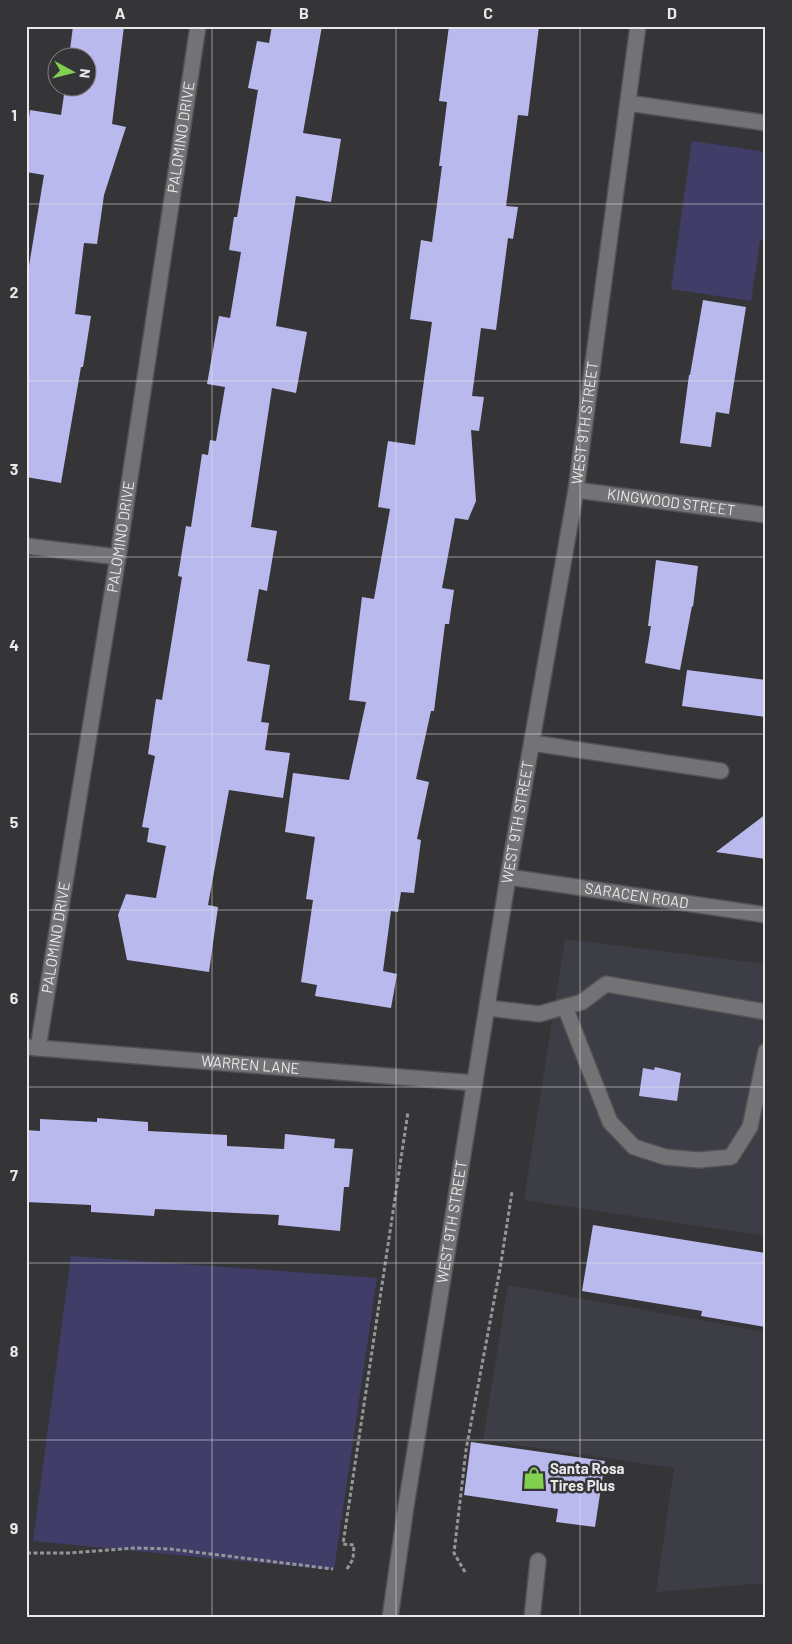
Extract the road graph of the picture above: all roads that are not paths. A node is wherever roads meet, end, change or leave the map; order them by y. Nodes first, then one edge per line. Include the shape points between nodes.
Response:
1 (198, 26) edge
2 (638, 26) edge
3 (628, 104) junction
4 (766, 123) edge
5 (576, 490) junction
6 (766, 515) edge
7 (26, 546) edge
8 (118, 557) junction
9 (532, 743) junction
10 (721, 772) dead end
11 (508, 877) junction
12 (766, 915) edge
13 (565, 1007) junction
14 (488, 1008) junction
15 (766, 1012) edge
16 (32, 1047) edge
17 (766, 1050) edge
18 (476, 1083) junction
19 (538, 1560) dead end
20 (390, 1618) edge
21 (532, 1618) edge

1 - 8 street, PALOMINO DRIVE
2 - 3 street, WEST 9TH STREET
3 - 4 street
3 - 5 street, WEST 9TH STREET
5 - 6 street, KINGWOOD STREET
5 - 9 street, WEST 9TH STREET
7 - 8 street
8 - 16 street, PALOMINO DRIVE
9 - 10 street
9 - 11 street, WEST 9TH STREET
11 - 12 street, SARACEN ROAD
11 - 14 street, WEST 9TH STREET
13 - 14 street via 539,1014
13 - 15 street via 582,1002 606,984
13 - 17 street via 610,1122 634,1147 665,1157 699,1160 731,1157 750,1127
14 - 18 street, WEST 9TH STREET
16 - 18 street, WARREN LANE
18 - 20 street, WEST 9TH STREET
19 - 21 street

